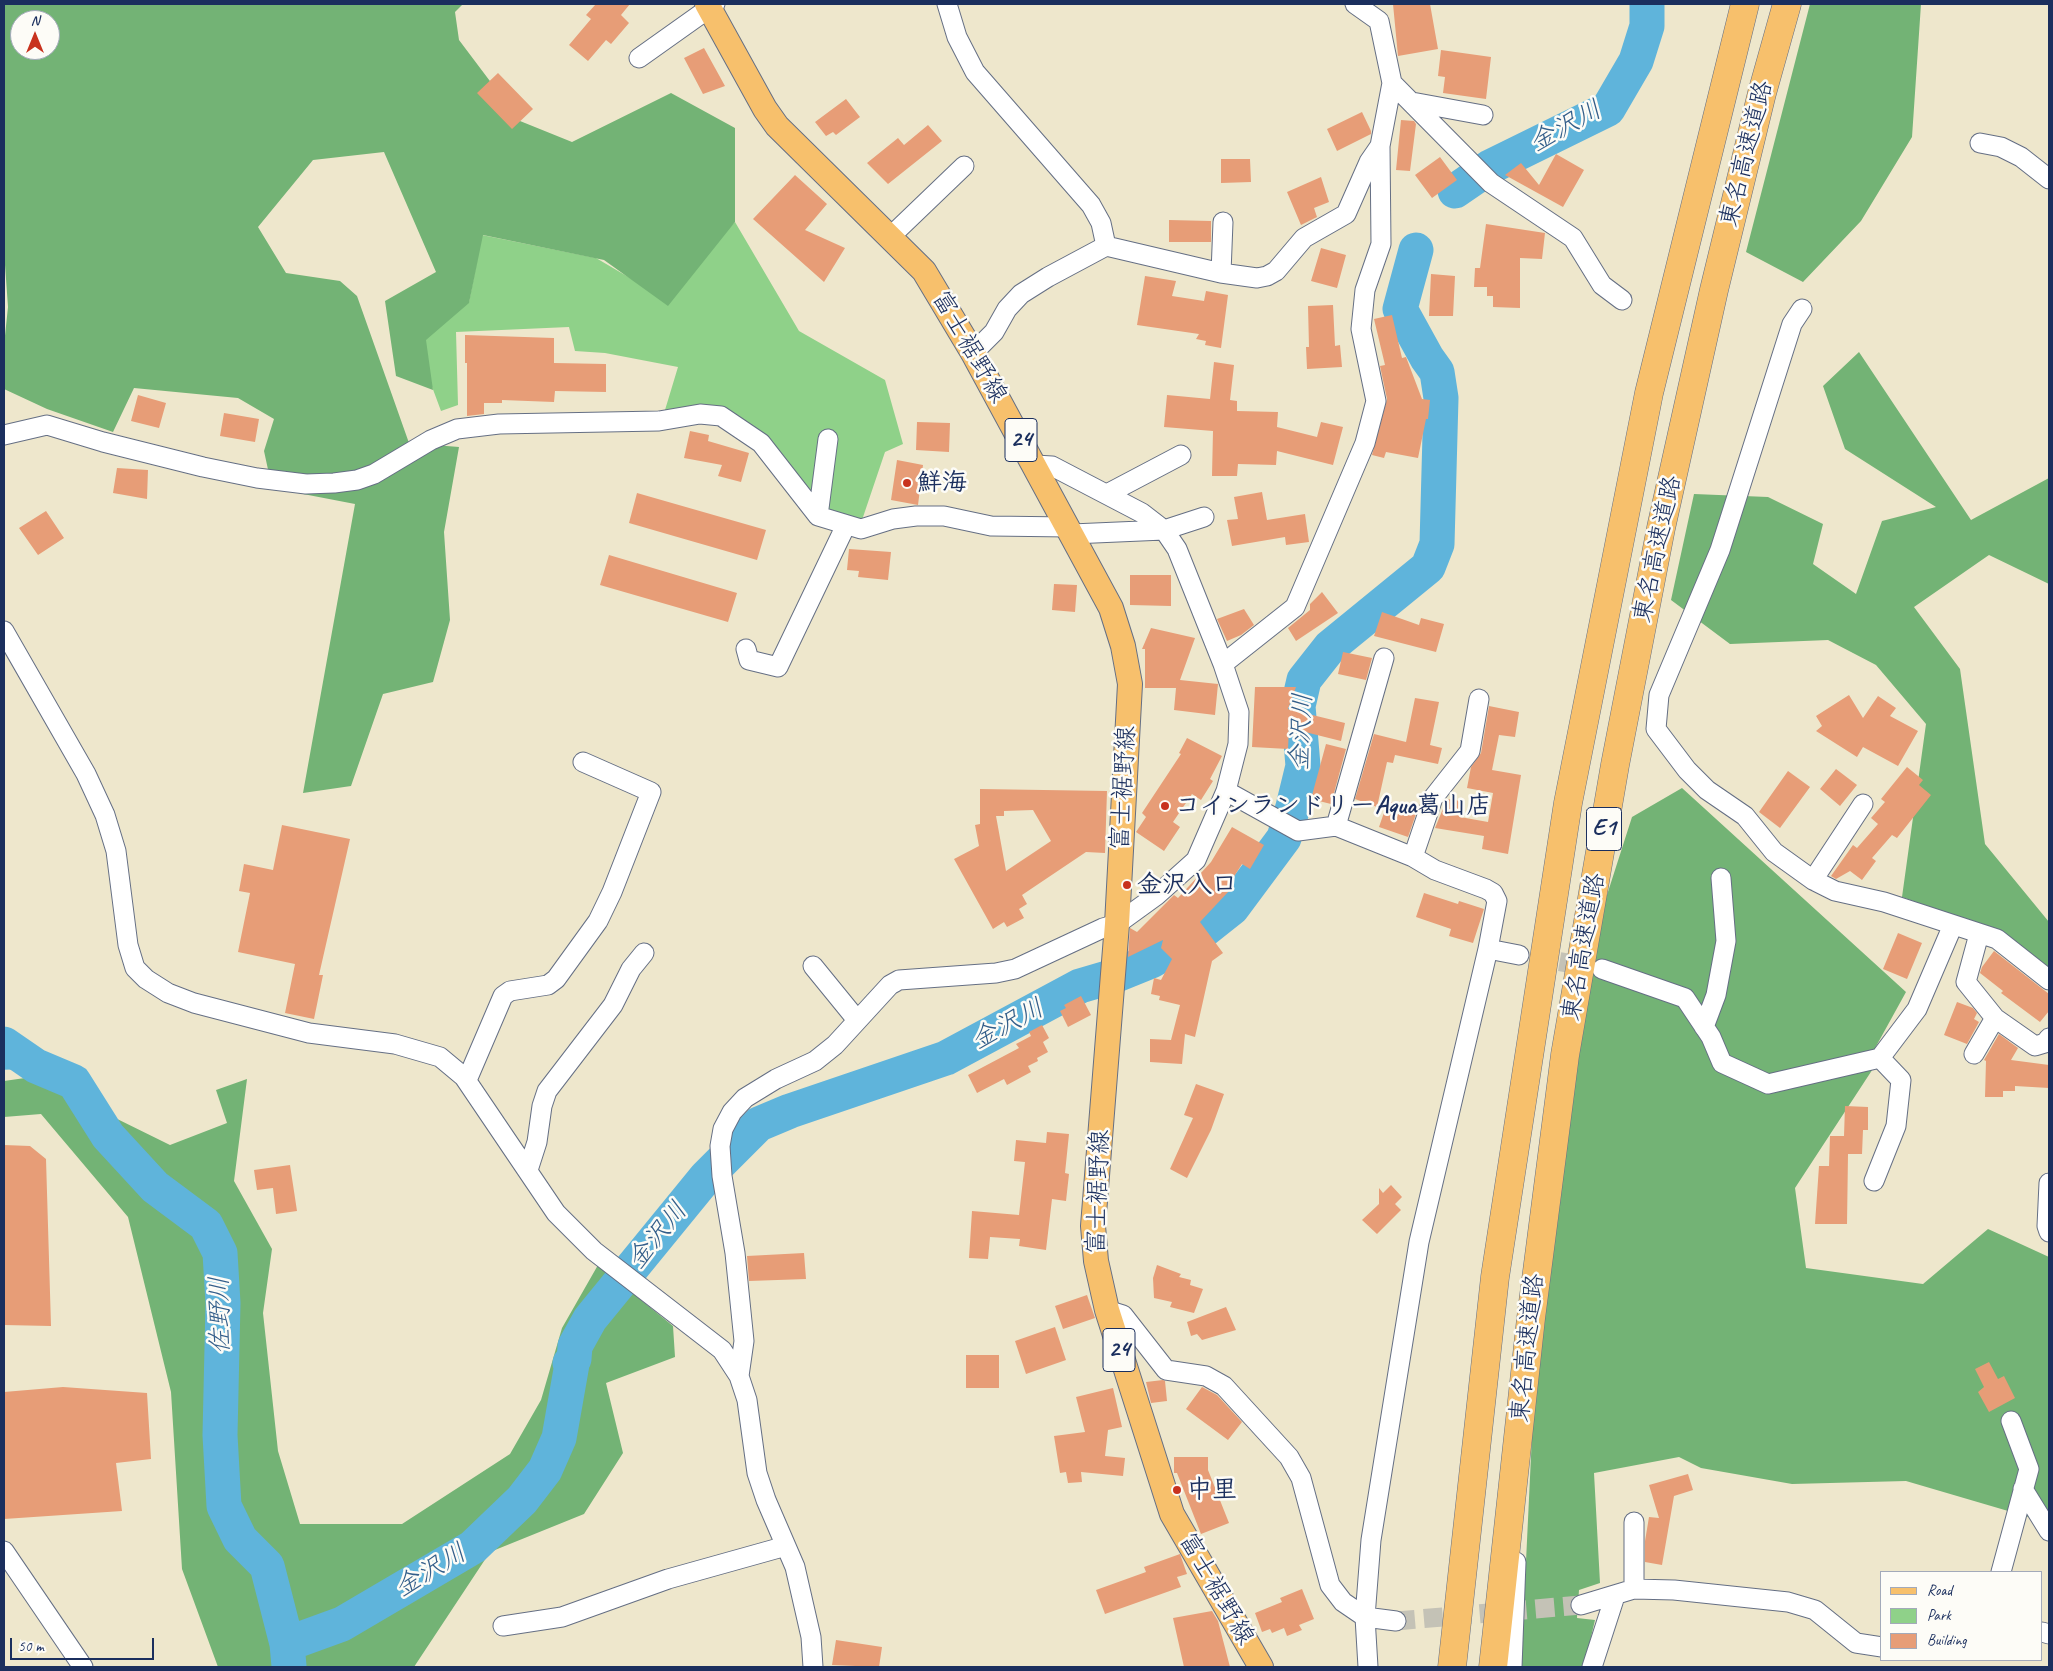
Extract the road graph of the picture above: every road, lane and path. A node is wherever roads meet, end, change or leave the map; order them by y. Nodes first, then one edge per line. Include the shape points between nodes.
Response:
1 (947, 4) edge
2 (1355, 4) edge
3 (1745, 4) edge
4 (1787, 4) edge
5 (710, 5) edge
6 (639, 58) dead end
7 (1392, 83) junction
8 (1412, 102) junction
9 (1483, 115) dead end
10 (1980, 143) dead end
11 (1380, 146) junction
12 (964, 166) dead end
13 (2049, 179) edge
14 (1223, 222) dead end
15 (890, 237) junction
16 (1106, 246) junction
17 (1221, 273) junction
18 (1622, 300) dead end
19 (1802, 309) dead end
20 (973, 353) junction
21 (4, 435) edge
22 (828, 439) dead end
23 (1181, 455) dead end
24 (1035, 465) junction
25 (1107, 494) junction
26 (818, 516) junction
27 (1204, 517) dead end
28 (846, 525) junction
29 (1164, 530) junction
30 (1070, 531) junction
31 (4, 631) edge
32 (746, 649) dead end
33 (1384, 658) dead end
34 (1223, 664) junction
35 (1479, 699) dead end
36 (583, 762) dead end
37 (1226, 791) junction
38 (1864, 804) dead end
39 (1336, 826) junction
40 (1413, 857) junction
41 (1721, 878) dead end
42 (1813, 880) junction
43 (1117, 924) junction
44 (1953, 926) junction
45 (1979, 934) junction
46 (1488, 949) junction
47 (644, 953) dead end
48 (1518, 955) tunnel mouth
49 (813, 966) dead end
50 (1602, 969) tunnel mouth
51 (2049, 980) edge
52 (1995, 1018) junction
53 (857, 1020) junction
54 (1704, 1027) junction
55 (2049, 1038) edge
56 (1974, 1054) dead end
57 (1880, 1058) junction
58 (466, 1080) junction
59 (528, 1170) junction
60 (1874, 1181) dead end
61 (2049, 1183) edge
62 (2049, 1232) edge
63 (1106, 1310) junction
64 (739, 1376) junction
65 (2010, 1422) dead end
66 (1518, 1439) junction
67 (2023, 1489) junction
68 (1634, 1522) dead end
69 (2049, 1531) edge
70 (786, 1546) junction
71 (4, 1551) edge
72 (2001, 1571) edge
73 (1634, 1589) junction
74 (1615, 1596) junction
75 (1582, 1605) tunnel mouth
76 (1365, 1617) junction
77 (1396, 1621) tunnel mouth
78 (503, 1626) dead end
79 (1880, 1646) edge
80 (83, 1667) edge
81 (813, 1667) edge
82 (1262, 1667) edge
83 (1368, 1667) edge
84 (1452, 1667) edge
85 (1493, 1667) edge
86 (1512, 1667) edge
87 (1592, 1667) edge

1 - 16 street via 957,36 975,72 1091,206
2 - 7 street via 1379,21
3 - 84 highway, 東名高速道路 / E1 via 1649,394 1568,803 1494,1277
4 - 66 highway, 東名高速道路 / E1 via 1714,290 1661,528 1615,765 1565,1055
5 - 6 street
5 - 15 main road, 富士裾野線 / 24 via 777,126
7 - 8 street
7 - 11 street
8 - 9 street
8 - 18 street via 1491,183 1573,238 1602,285
10 - 13 street via 2001,147 2021,157
11 - 17 street via 1369,162 1346,214 1304,238 1276,271 1258,278
11 - 34 street via 1381,244 1365,290 1361,329 1376,401 1365,443 1295,607
12 - 15 street
14 - 17 street
15 - 20 main road, 富士裾野線 / 24 via 924,271
16 - 17 street
16 - 20 street via 1021,294 1006,308 994,332
19 - 42 street via 1792,324 1720,550 1659,695 1656,729 1687,770 1707,790 1746,816 1774,852
20 - 24 main road, 富士裾野線 / 24
21 - 26 street via 47,425 212,469 306,484 357,480 374,474 431,440 457,429 499,424 659,421 700,414 721,416 761,443
22 - 26 street
23 - 25 street
24 - 25 street via 1052,466
24 - 30 main road, 富士裾野線 / 24
25 - 29 street via 1142,513
26 - 28 street
27 - 29 street
28 - 30 street via 861,529 916,516 944,516 991,526
28 - 32 street via 778,667 749,660
29 - 30 street
29 - 34 street via 1177,549
30 - 43 main road, 富士裾野線 / 24 via 1112,608 1130,684
31 - 58 street via 86,774 105,815 116,851 128,945 135,968 146,979 168,993 194,1003 309,1033 396,1044 440,1056
33 - 39 street
34 - 37 street via 1239,712 1238,744
35 - 40 street via 1470,751 1433,798
36 - 58 street via 651,792 598,921 556,979 548,985 510,991 503,996
37 - 39 street via 1298,831
37 - 43 street via 1196,860 1157,895
38 - 42 street
39 - 40 street
40 - 46 street via 1435,870 1494,893 1497,901
41 - 54 street via 1726,941 1716,995
42 - 44 street via 1834,891 1884,902
43 - 53 street via 1015,969 899,980 890,985
43 - 63 main road, 富士裾野線 / 24 via 1094,1226 1096,1261
44 - 45 street
44 - 57 street via 1917,1009
45 - 51 street via 1998,940
45 - 52 street via 1966,982
46 - 48 street
46 - 76 street via 1418,1242 1371,1540
47 - 59 street via 631,969 613,1005 547,1091
49 - 53 street
50 - 54 street via 1685,998
52 - 55 street via 2035,1046
52 - 56 street
53 - 64 street via 835,1045 815,1061 745,1098 723,1129 720,1146 722,1176 736,1254 744,1341
54 - 57 street via 1722,1063 1768,1084
57 - 60 street via 1901,1080 1896,1126
58 - 59 street
59 - 64 street via 556,1213 594,1251 722,1350
61 - 62 street via 2046,1226
63 - 76 street via 1124,1314 1166,1370 1206,1376 1224,1386 1289,1457 1309,1505 1330,1585 1343,1602
63 - 82 main road, 富士裾野線 / 24 via 1172,1514
64 - 70 street via 747,1400 757,1473
65 - 67 street via 2029,1469
66 - 85 highway, 東名高速道路 / E1
66 - 86 street
67 - 69 street
67 - 72 street
68 - 73 street
70 - 78 street via 668,1579 562,1617
70 - 81 street via 795,1566 809,1628
71 - 80 street
73 - 74 street
73 - 79 street via 1788,1602 1815,1610 1856,1642
74 - 75 street
74 - 87 street
76 - 77 street
76 - 83 street

